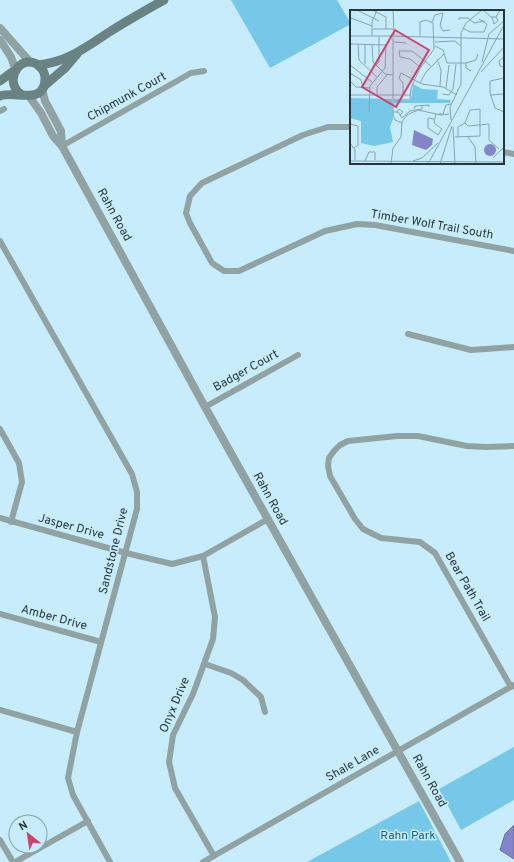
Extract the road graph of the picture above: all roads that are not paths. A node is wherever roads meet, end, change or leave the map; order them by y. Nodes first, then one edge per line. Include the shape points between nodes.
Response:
1 (164, 0) edge
2 (0, 28) edge
3 (0, 40) edge
4 (79, 53) junction
5 (34, 64) junction
6 (14, 70) junction
7 (204, 71) dead end
8 (0, 81) edge
9 (43, 88) junction
10 (0, 96) edge
11 (26, 96) junction
12 (350, 127) edge
13 (62, 146) junction
14 (504, 152) edge
15 (514, 154) edge
16 (0, 241) edge
17 (514, 251) edge
18 (408, 334) dead end
19 (514, 347) edge
20 (298, 355) dead end
21 (205, 407) junction
22 (0, 428) edge
23 (514, 446) edge
24 (0, 518) edge
25 (268, 519) junction
26 (11, 522) junction
27 (126, 553) junction
28 (203, 556) junction
29 (0, 614) edge
30 (101, 642) junction
31 (204, 664) junction
32 (513, 686) edge
33 (0, 710) edge
34 (265, 712) dead end
35 (77, 732) junction
36 (399, 751) junction
37 (88, 821) junction
38 (0, 840) edge
39 (214, 856) junction
40 (14, 862) edge
41 (110, 862) edge
42 (203, 862) edge
43 (460, 862) edge

1 - 4 main road
2 - 5 street
3 - 6 street via 11,57
4 - 5 main road via 55,63
4 - 9 main road
5 - 6 main road via 19,64
5 - 9 main road via 42,69 45,75
6 - 8 main road
6 - 11 main road via 11,78 13,88
7 - 13 street, Chipmunk Court via 191,73
9 - 11 main road via 34,95
9 - 13 street, Rahn Road via 45,102 61,132
10 - 11 main road
11 - 13 street, Rahn Road via 41,113 53,136
12 - 17 street, Timber Wolf Trail South via 328,127 303,135 202,183 190,196 186,213 212,263 224,271 239,271 325,231 357,224 375,225
13 - 21 street, Rahn Road
14 - 15 street
16 - 27 street, Sandstone Drive via 132,474 137,492 137,509
18 - 19 street via 471,350
20 - 21 street, Badger Court
21 - 25 street, Rahn Road
22 - 26 street via 19,462 22,482
23 - 32 street, Bear Path Trail via 467,446 418,436 397,436 340,445 329,458 328,466 330,476 354,519 363,529 381,538 420,542 435,553
24 - 26 street, Jasper Drive
25 - 28 street, Jasper Drive
25 - 36 street, Rahn Road
26 - 27 street, Jasper Drive
27 - 28 street, Jasper Drive via 172,564
27 - 30 street, Sandstone Drive
28 - 31 street, Onyx Drive via 215,617 213,638
29 - 30 street, Amber Drive
30 - 35 street, Sandstone Drive
31 - 34 street via 243,680 261,697
31 - 39 street, Onyx Drive via 173,735 169,762 175,788
32 - 36 street, Shale Lane
33 - 35 street
35 - 37 street, Sandstone Drive via 68,778 73,795
36 - 39 street, Shale Lane
36 - 43 street, Rahn Road
37 - 40 street
37 - 41 street, Sandstone Drive
38 - 40 street
39 - 42 street, Shale Lane

